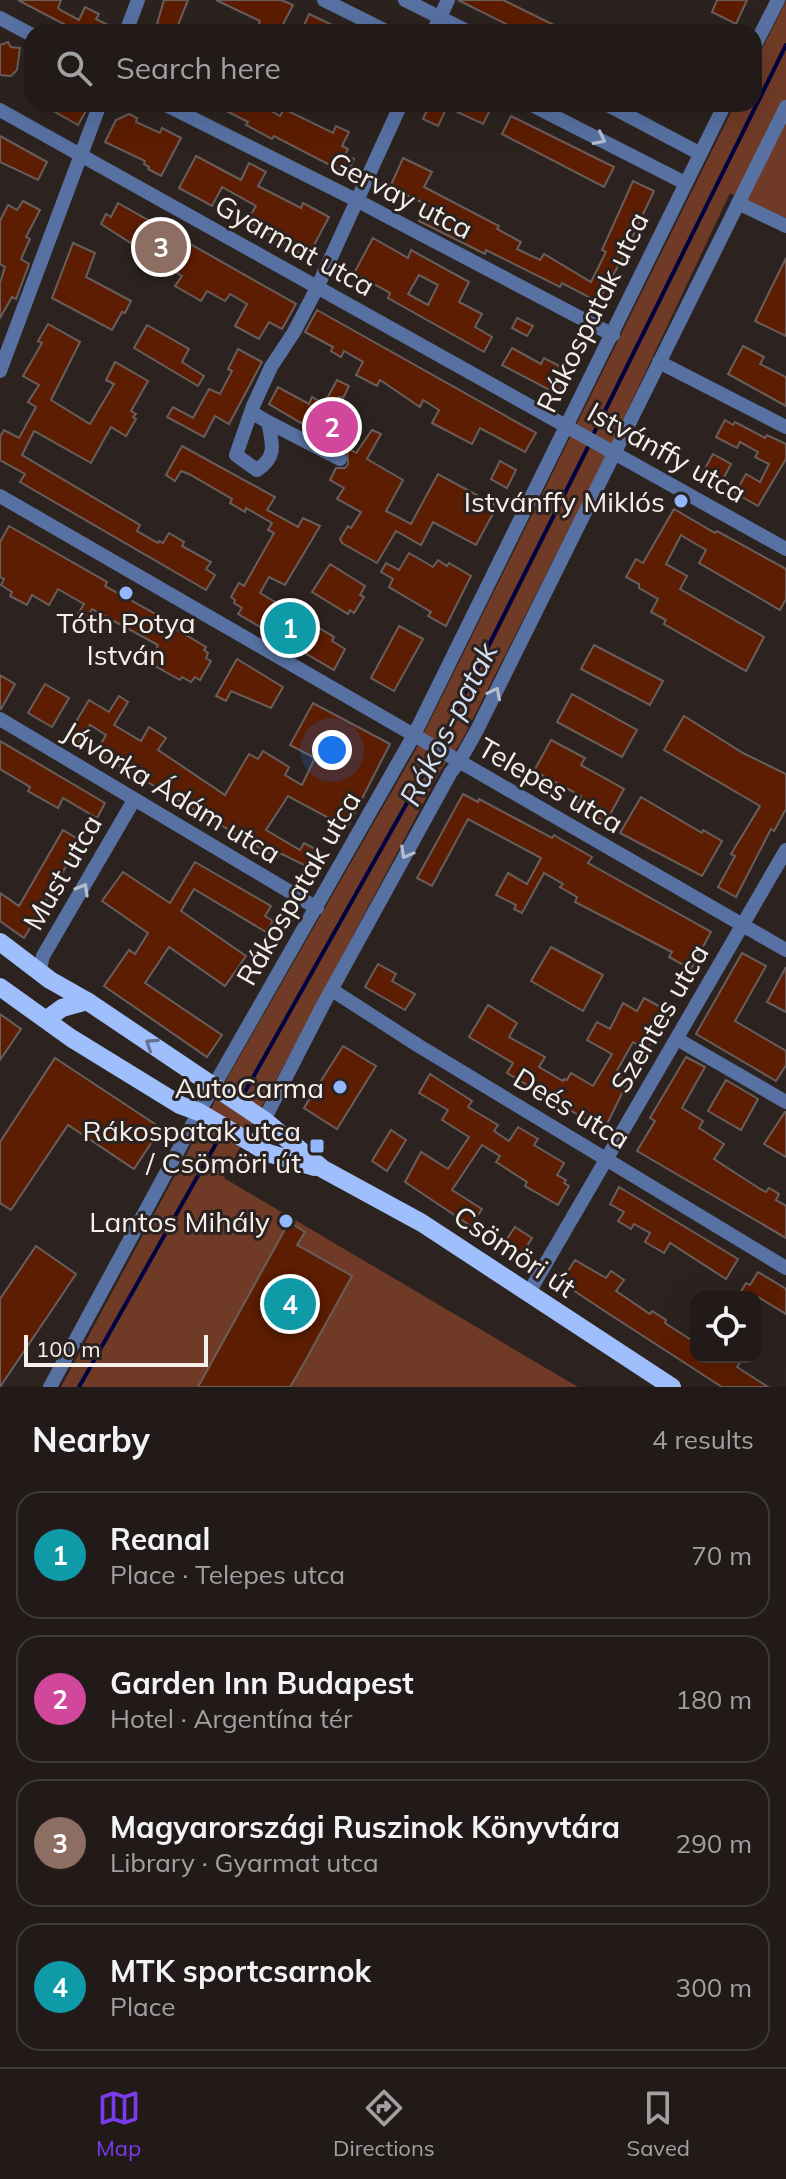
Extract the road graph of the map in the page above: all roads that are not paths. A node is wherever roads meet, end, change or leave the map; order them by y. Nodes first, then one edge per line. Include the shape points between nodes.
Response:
1 (138, 0) edge
2 (324, 0) edge
3 (405, 0) edge
4 (448, 0) edge
5 (778, 0) edge
6 (440, 17) junction
7 (0, 18) edge
8 (129, 24) edge
9 (372, 24) edge
10 (437, 24) edge
11 (454, 24) edge
12 (24, 31) edge
13 (762, 31) edge
14 (786, 107) edge
15 (0, 110) edge
16 (97, 112) edge
17 (180, 112) edge
18 (397, 112) edge
19 (546, 112) edge
20 (621, 112) edge
21 (721, 112) edge
22 (699, 153) junction
23 (81, 156) junction
24 (685, 183) junction
25 (358, 201) junction
26 (738, 203) junction
27 (786, 226) edge
28 (317, 288) junction
29 (613, 335) junction
30 (659, 362) junction
31 (0, 371) edge
32 (251, 412) junction
33 (268, 422) junction
34 (565, 425) junction
35 (786, 427) edge
36 (614, 453) junction
37 (340, 459) dead end
38 (0, 496) edge
39 (786, 549) edge
40 (0, 719) edge
41 (420, 739) junction
42 (455, 759) junction
43 (134, 800) junction
44 (786, 850) edge
45 (317, 908) junction
46 (743, 925) junction
47 (0, 942) edge
48 (786, 950) edge
49 (39, 973) junction
50 (58, 986) junction
51 (0, 987) edge
52 (332, 990) junction
53 (87, 1001) junction
54 (47, 1019) junction
55 (677, 1039) junction
56 (218, 1090) junction
57 (786, 1102) edge
58 (199, 1112) junction
59 (259, 1116) junction
60 (607, 1159) junction
61 (323, 1169) junction
62 (786, 1268) edge
63 (528, 1294) junction
64 (50, 1387) edge
65 (672, 1387) edge

1 - 8 street
2 - 9 street
3 - 6 street
4 - 6 street
5 - 13 street
6 - 10 street
6 - 11 street
7 - 12 street
14 - 26 street
15 - 23 street, Gyarmat utca
16 - 23 street
17 - 25 street, Gervay utca
18 - 25 street
19 -> 24 street
20 - 22 street
21 - 22 street, Rákospatak utca
22 - 24 street, Rákospatak utca
23 - 28 street, Gyarmat utca
23 - 31 street
24 - 29 street, Rákospatak utca
25 - 28 street
25 - 29 street, Gervay utca
26 - 27 street
26 - 30 street
28 - 32 street
28 - 34 street, Gyarmat utca
29 - 34 street, Rákospatak utca
30 - 35 street
30 - 36 street
32 - 33 street
32 - 33 street via 236,455 257,470 272,453
33 - 37 street
34 - 36 street, Istvánffy utca
34 - 41 street, Rákospatak utca
36 - 39 street, Istvánffy utca
42 -> 36 street
38 - 41 street, Telepes utca
40 - 43 street, Jávorka Ádám utca
41 - 42 street, Telepes utca
41 - 45 street, Rákospatak utca
42 - 46 street, Telepes utca
42 -> 52 street
43 - 45 street, Jávorka Ádám utca
49 -> 43 street, Must utca via 43,956
44 - 46 street, Szentes utca
45 - 56 street, Rákospatak utca
46 - 48 street, Telepes utca
46 - 55 street, Szentes utca
47 - 49 main road, Csömöri út
49 - 50 main road, Csömöri út
50 - 53 main road, Csömöri út
50 - 54 main road via 59,1000
51 - 54 main road, Csömöri út
52 - 59 street
52 - 60 street, Deés utca
53 - 54 main road
56 -> 53 main road, Csömöri út
54 - 58 main road, Csömöri út
55 - 57 street
55 - 60 street, Szentes utca
56 - 58 street, Rákospatak utca
56 - 59 main road, Csömöri út
58 - 61 main road, Csömöri út via 268,1153
58 - 64 street, Rákospatak utca
59 - 61 main road, Csömöri út
60 - 62 street, Deés utca
60 - 63 street, Szentes utca
61 - 63 main road, Csömöri út via 422,1223
63 - 65 main road, Csömöri út

